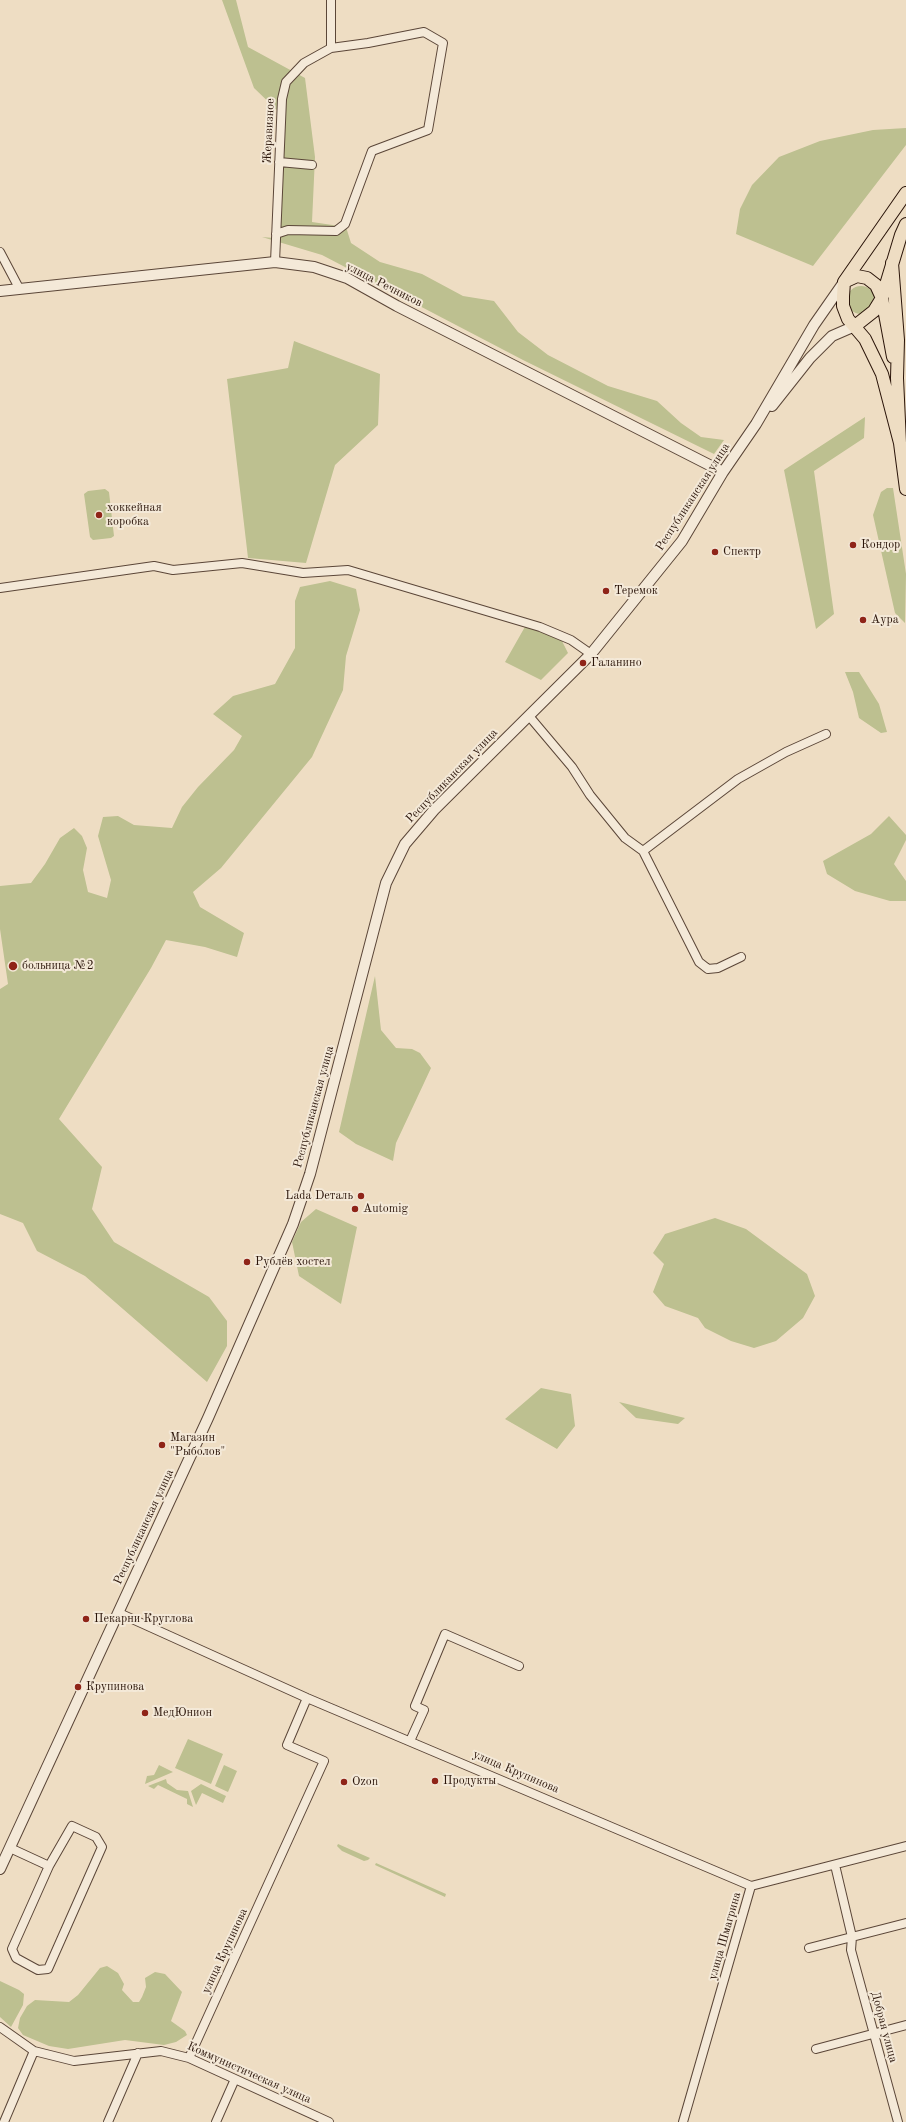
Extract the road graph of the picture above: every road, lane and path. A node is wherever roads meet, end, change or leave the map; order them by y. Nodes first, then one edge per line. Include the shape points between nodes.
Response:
1 (331, 0) edge
2 (331, 48) junction
3 (279, 162) junction
4 (312, 165) dead end
5 (906, 193) edge
6 (906, 224) edge
7 (276, 234) junction
8 (0, 252) edge
9 (275, 262) junction
10 (892, 263) junction
11 (844, 282) junction
12 (18, 288) junction
13 (0, 291) edge
14 (882, 298) junction
15 (855, 326) junction
16 (842, 332) junction
17 (865, 339) junction
18 (896, 378) junction
19 (756, 424) junction
20 (900, 442) junction
21 (723, 472) junction
22 (906, 489) edge
23 (0, 588) edge
24 (591, 654) junction
25 (529, 716) junction
26 (826, 734) dead end
27 (643, 851) junction
28 (741, 957) dead end
29 (119, 1613) junction
30 (519, 1666) dead end
31 (307, 1698) junction
32 (410, 1741) junction
33 (906, 1846) edge
34 (10, 1848) junction
35 (834, 1865) junction
36 (49, 1866) junction
37 (0, 1869) edge
38 (751, 1886) junction
39 (906, 1923) edge
40 (852, 1937) junction
41 (809, 1948) dead end
42 (906, 2026) edge
43 (0, 2027) edge
44 (874, 2034) junction
45 (816, 2049) dead end
46 (34, 2051) junction
47 (138, 2053) junction
48 (189, 2058) junction
49 (235, 2079) junction
50 (4, 2122) edge
51 (108, 2122) edge
52 (216, 2122) edge
53 (328, 2122) edge
54 (683, 2122) edge
55 (898, 2122) edge

1 - 2 street
2 - 3 street, Жеравизное via 304,63 286,82 282,99
2 - 7 street via 424,32 443,43 428,130 372,151 345,224 336,231 288,230
3 - 4 street
3 - 7 street, Жеравизное
5 - 11 main road
6 - 10 main road
7 - 9 street, Жеравизное
8 - 12 street
9 - 12 street, улица Речников
9 - 21 street, улица Речников via 314,267 347,278
10 - 14 main road
10 - 18 main road via 898,340
11 - 14 main road via 857,276 867,278 876,285
11 - 15 main road via 843,306 848,319
11 - 19 street via 814,325
12 - 13 street, улица Речников
14 - 15 main road via 874,311
14 - 18 main road
15 - 16 street
15 - 17 main road
16 - 17 street via 853,333
16 - 19 street via 832,336 810,358
17 - 20 main road via 882,374
18 - 20 main road
19 - 21 street, Республиканская улица
20 - 22 main road
21 - 24 street, Республиканская улица via 682,541
23 - 24 street via 154,566 173,570 242,563 303,573 348,570 540,627 571,640
24 - 25 street, Республиканская улица
25 - 27 street via 572,767 590,795 625,838
25 - 29 street, Республиканская улица via 434,810 405,844 386,883 310,1174 293,1224
26 - 27 street via 786,752 738,779
27 - 28 street via 699,962 708,969 718,968
29 - 31 street, улица Крупинова
29 - 34 street, Республиканская улица
30 - 32 street via 445,1634 415,1706 424,1710
31 - 32 street, улица Крупинова
31 - 48 street, улица Крупинова via 287,1745 324,1761
32 - 38 street, улица Крупинова
33 - 35 street, улица Шмагрина
34 - 36 street
34 - 37 street, Республиканская улица
35 - 38 street, улица Шмагрина
35 - 40 street, Добрая улица
36 - 36 street via 12,1949 16,1958 38,1970 48,1969 102,1847 96,1837 72,1826
38 - 54 street, улица Шмагрина
39 - 40 street
40 - 41 street
40 - 44 street, Добрая улица via 851,1950
42 - 44 street
43 - 46 street, Коммунистическая улица
44 - 45 street
44 - 55 street, Добрая улица
46 - 47 street, Коммунистическая улица via 74,2061
46 - 50 street
47 - 48 street, Коммунистическая улица via 161,2051
47 - 51 street
48 - 49 street, Коммунистическая улица
49 - 52 street
49 - 53 street, Коммунистическая улица

